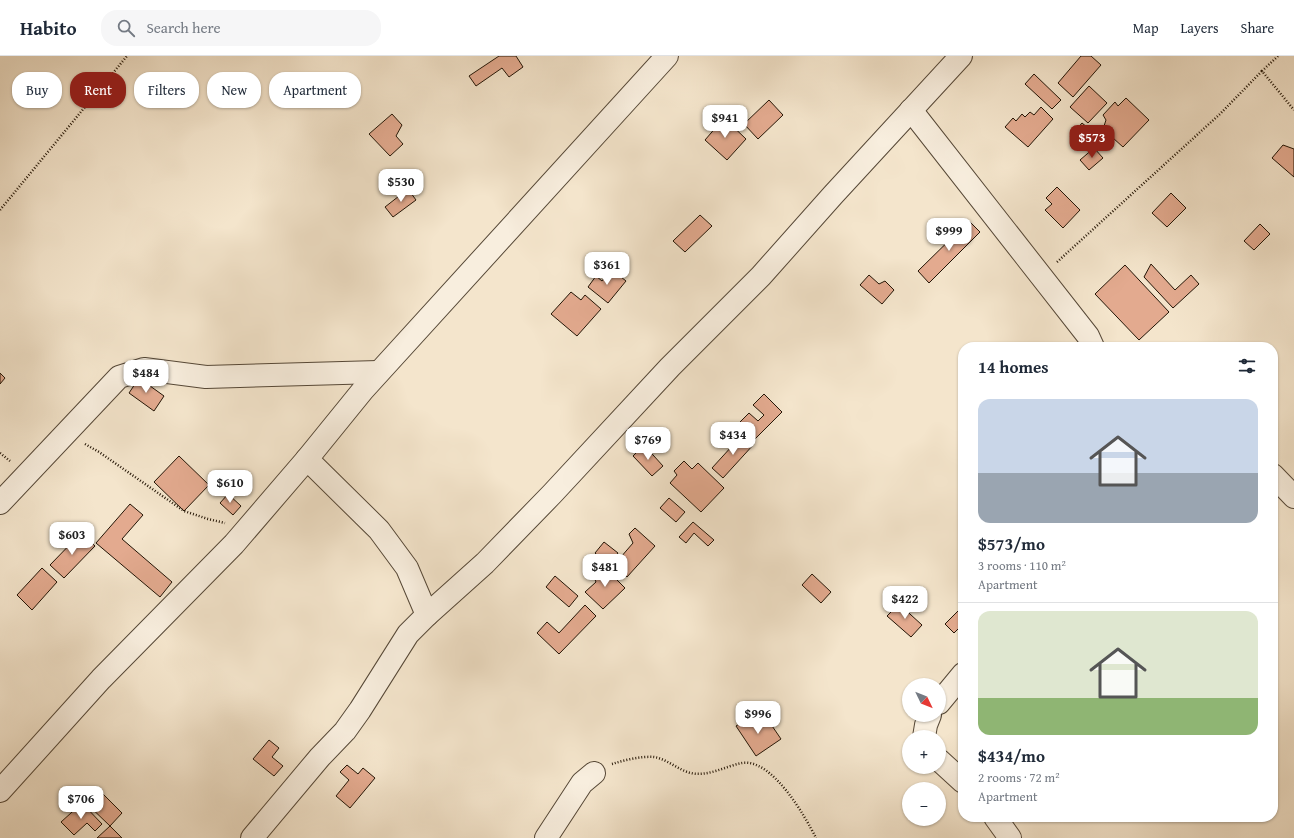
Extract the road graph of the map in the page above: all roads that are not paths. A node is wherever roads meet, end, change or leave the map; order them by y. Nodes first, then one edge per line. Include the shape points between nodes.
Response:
1 (667, 56) edge
2 (961, 56) edge
3 (911, 110) junction
4 (1090, 342) edge
5 (378, 372) junction
6 (307, 459) junction
7 (1278, 480) edge
8 (1294, 497) edge
9 (0, 503) edge
10 (427, 614) junction
11 (958, 680) edge
12 (946, 695) edge
13 (946, 766) edge
14 (594, 773) road end
15 (958, 777) edge
16 (0, 791) edge
17 (999, 822) edge
18 (257, 836) edge
19 (546, 838) edge
20 (1010, 838) edge

1 - 5 street
2 - 3 street
3 - 4 street via 1042,276
3 - 10 street via 761,276 670,367 552,494 485,563
5 - 6 street
5 - 9 street via 206,377 144,369 119,377
6 - 10 street via 378,530 408,568
6 - 16 street via 234,544 101,679
7 - 8 street
10 - 18 street via 399,645 345,731 320,756
11 - 12 street
13 - 15 street
14 - 19 street via 582,783
17 - 20 street

